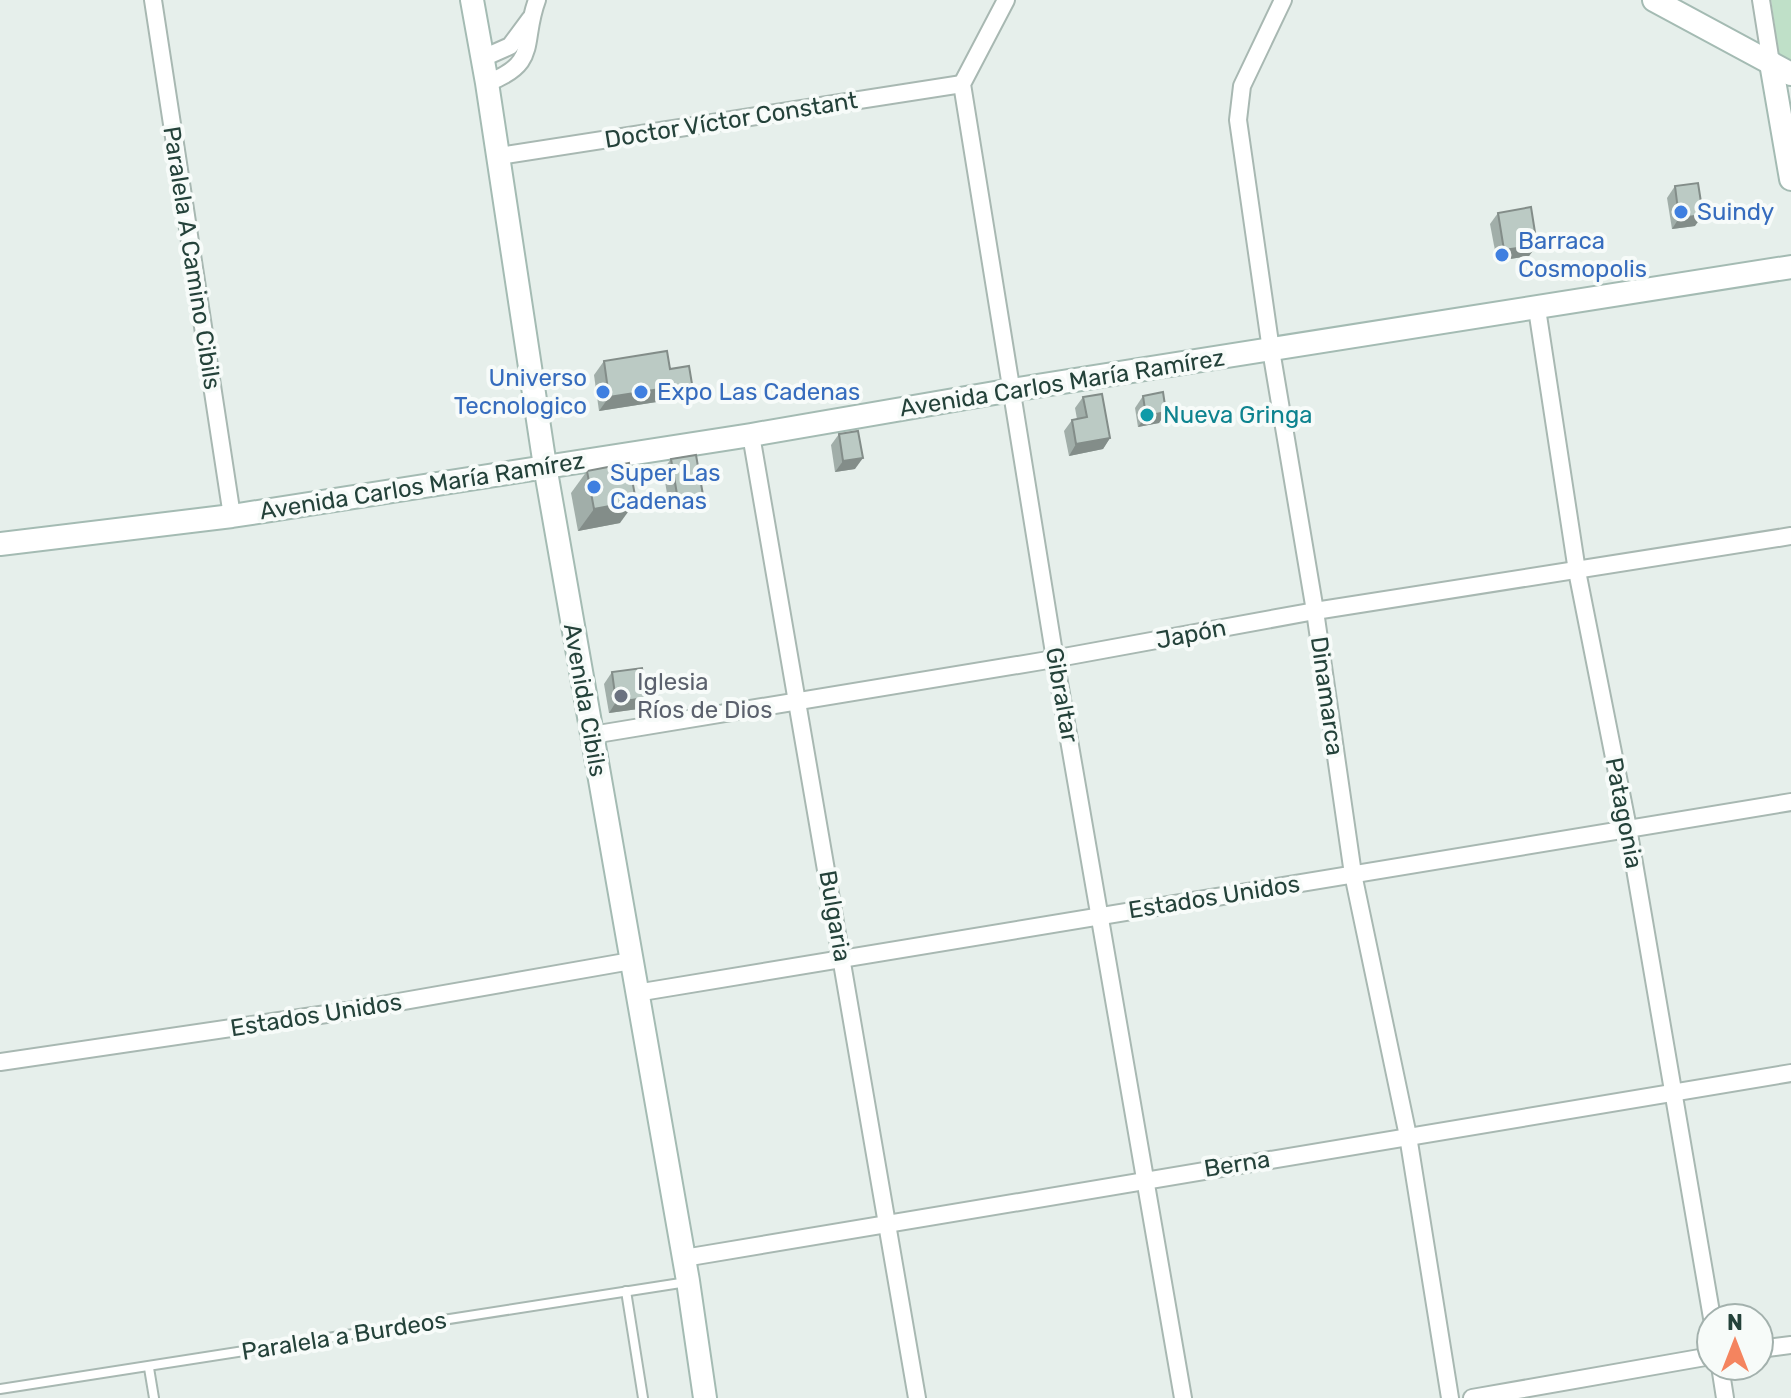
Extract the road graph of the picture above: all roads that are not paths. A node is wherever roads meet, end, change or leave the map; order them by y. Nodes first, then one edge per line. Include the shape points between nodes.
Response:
1 (153, 0) edge
2 (472, 0) edge
3 (537, 0) edge
4 (1006, 0) edge
5 (1283, 0) edge
6 (1654, 0) edge
7 (1761, 0) edge
8 (530, 19) junction
9 (483, 58) junction
10 (1781, 68) edge
11 (487, 83) junction
12 (962, 84) junction
13 (499, 156) junction
14 (1791, 179) edge
15 (1791, 267) edge
16 (1537, 309) junction
17 (1271, 350) junction
18 (1012, 390) junction
19 (751, 435) junction
20 (545, 466) junction
21 (232, 516) junction
22 (1791, 536) edge
23 (0, 544) edge
24 (1577, 571) junction
25 (1315, 611) junction
26 (1055, 659) junction
27 (797, 703) junction
28 (592, 735) junction
29 (1791, 802) edge
30 (1628, 828) junction
31 (1353, 874) junction
32 (1099, 916) junction
33 (631, 961) junction
34 (842, 961) junction
35 (636, 993) junction
36 (0, 1062) edge
37 (1791, 1073) edge
38 (1675, 1092) junction
39 (1408, 1136) junction
40 (1147, 1179) junction
41 (888, 1224) junction
42 (684, 1258) junction
43 (688, 1281) junction
44 (626, 1291) junction
45 (1709, 1302) edge
46 (1695, 1359) edge
47 (149, 1368) junction
48 (0, 1389) edge
49 (154, 1398) edge
50 (643, 1398) edge
51 (705, 1398) edge
52 (917, 1398) edge
53 (1183, 1398) edge
54 (1450, 1398) edge
55 (1472, 1398) edge

1 - 21 street, Paralela A Camino Cibils
2 - 9 street, Avenida Cibils
3 - 8 street
4 - 12 street
5 - 17 street, Dinamarca via 1238,103
6 - 10 street
7 - 10 street
8 - 9 street via 510,46
8 - 11 street via 530,36 516,69
9 - 11 street, Avenida Cibils
10 - 14 street
11 - 13 street, Avenida Cibils
12 - 13 street, Doctor Víctor Constant
12 - 18 street, Gibraltar
13 - 20 street, Avenida Cibils
15 - 16 street, Avenida Carlos María Ramírez
16 - 17 street, Avenida Carlos María Ramírez
16 - 24 street, Patagonia
17 - 18 street, Avenida Carlos María Ramírez
17 - 25 street, Dinamarca
18 - 19 street, Avenida Carlos María Ramírez
18 - 26 street, Gibraltar
19 - 20 street, Avenida Carlos María Ramírez
19 - 27 street, Bulgaria
20 - 21 street, Avenida Carlos María Ramírez
20 - 28 street, Avenida Cibils
21 - 23 street, Avenida Carlos María Ramírez
22 - 24 street, Japón
24 - 25 street, Japón
24 - 30 street, Patagonia
25 - 26 street, Japón
25 - 31 street, Dinamarca
26 - 27 street, Japón
26 - 32 street, Gibraltar
27 - 28 street, Japón
27 - 34 street, Bulgaria
28 - 33 street, Avenida Cibils
29 - 30 street, Estados Unidos
30 - 31 street, Estados Unidos
30 - 38 street, Patagonia
31 - 32 street, Estados Unidos
31 - 39 street, Dinamarca
32 - 34 street, Estados Unidos
32 - 40 street, Gibraltar
33 - 35 street, Avenida Cibils
33 - 36 street, Estados Unidos via 347,1011
34 - 35 street, Estados Unidos
34 - 41 street, Bulgaria
35 - 42 street, Avenida Cibils
37 - 38 street, Berna
38 - 39 street, Berna
38 - 45 street, Patagonia
39 - 40 street, Berna
39 - 54 street, Dinamarca
40 - 41 street, Berna
40 - 53 street, Gibraltar
41 - 42 street, Berna
41 - 52 street, Bulgaria
42 - 43 street, Avenida Cibils
43 - 44 lane, Paralela a Burdeos
43 - 51 street, Avenida Cibils
44 - 47 lane, Paralela a Burdeos
44 - 50 lane
46 - 55 street
47 - 48 lane, Paralela a Burdeos
47 - 49 lane

